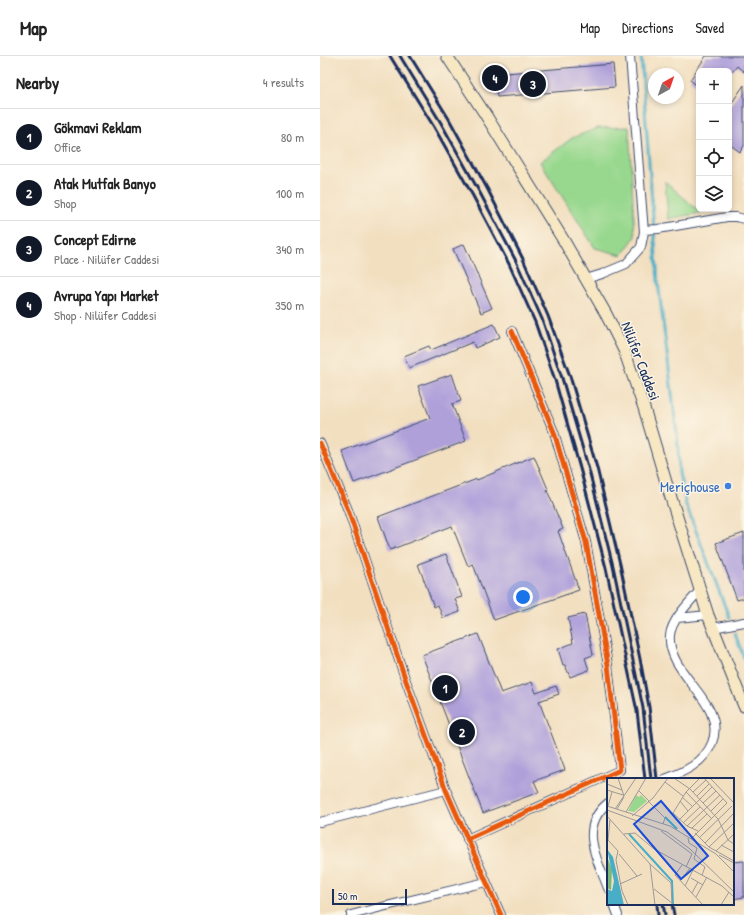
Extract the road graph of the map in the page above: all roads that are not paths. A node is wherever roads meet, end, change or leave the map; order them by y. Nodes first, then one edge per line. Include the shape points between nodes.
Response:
1 (447, 56) edge
2 (630, 56) edge
3 (744, 219) edge
4 (644, 230) junction
5 (586, 279) junction
6 (512, 331) dead end
7 (320, 443) edge
8 (700, 590) junction
9 (708, 615) junction
10 (677, 618) junction
11 (744, 622) edge
12 (713, 628) junction
13 (744, 706) edge
14 (668, 778) edge
15 (446, 790) junction
16 (607, 804) edge
17 (320, 822) edge
18 (467, 839) junction
19 (486, 882) junction
20 (607, 885) edge
21 (614, 905) edge
22 (352, 915) edge
23 (501, 915) edge
24 (618, 915) edge

1 - 5 main road, Nilüfer Caddesi
2 - 4 street
3 - 4 street via 727,217
4 - 5 street via 641,248 626,264
5 - 8 main road, Nilüfer Caddesi via 624,350
6 - 18 street via 554,432 586,542 608,665 620,770
7 - 15 street via 348,510
8 - 9 main road, Nilüfer Caddesi
8 - 10 street
9 - 10 street
9 - 12 main road, Nilüfer Caddesi
10 - 14 street via 672,626 670,646 680,668 711,713 714,738 710,748 693,766
11 - 12 street
12 - 13 main road, Nilüfer Caddesi
15 - 17 street
15 - 18 street
16 - 20 street via 597,814 592,830 592,846
18 - 19 street
19 - 22 street
19 - 23 street
21 - 24 street

